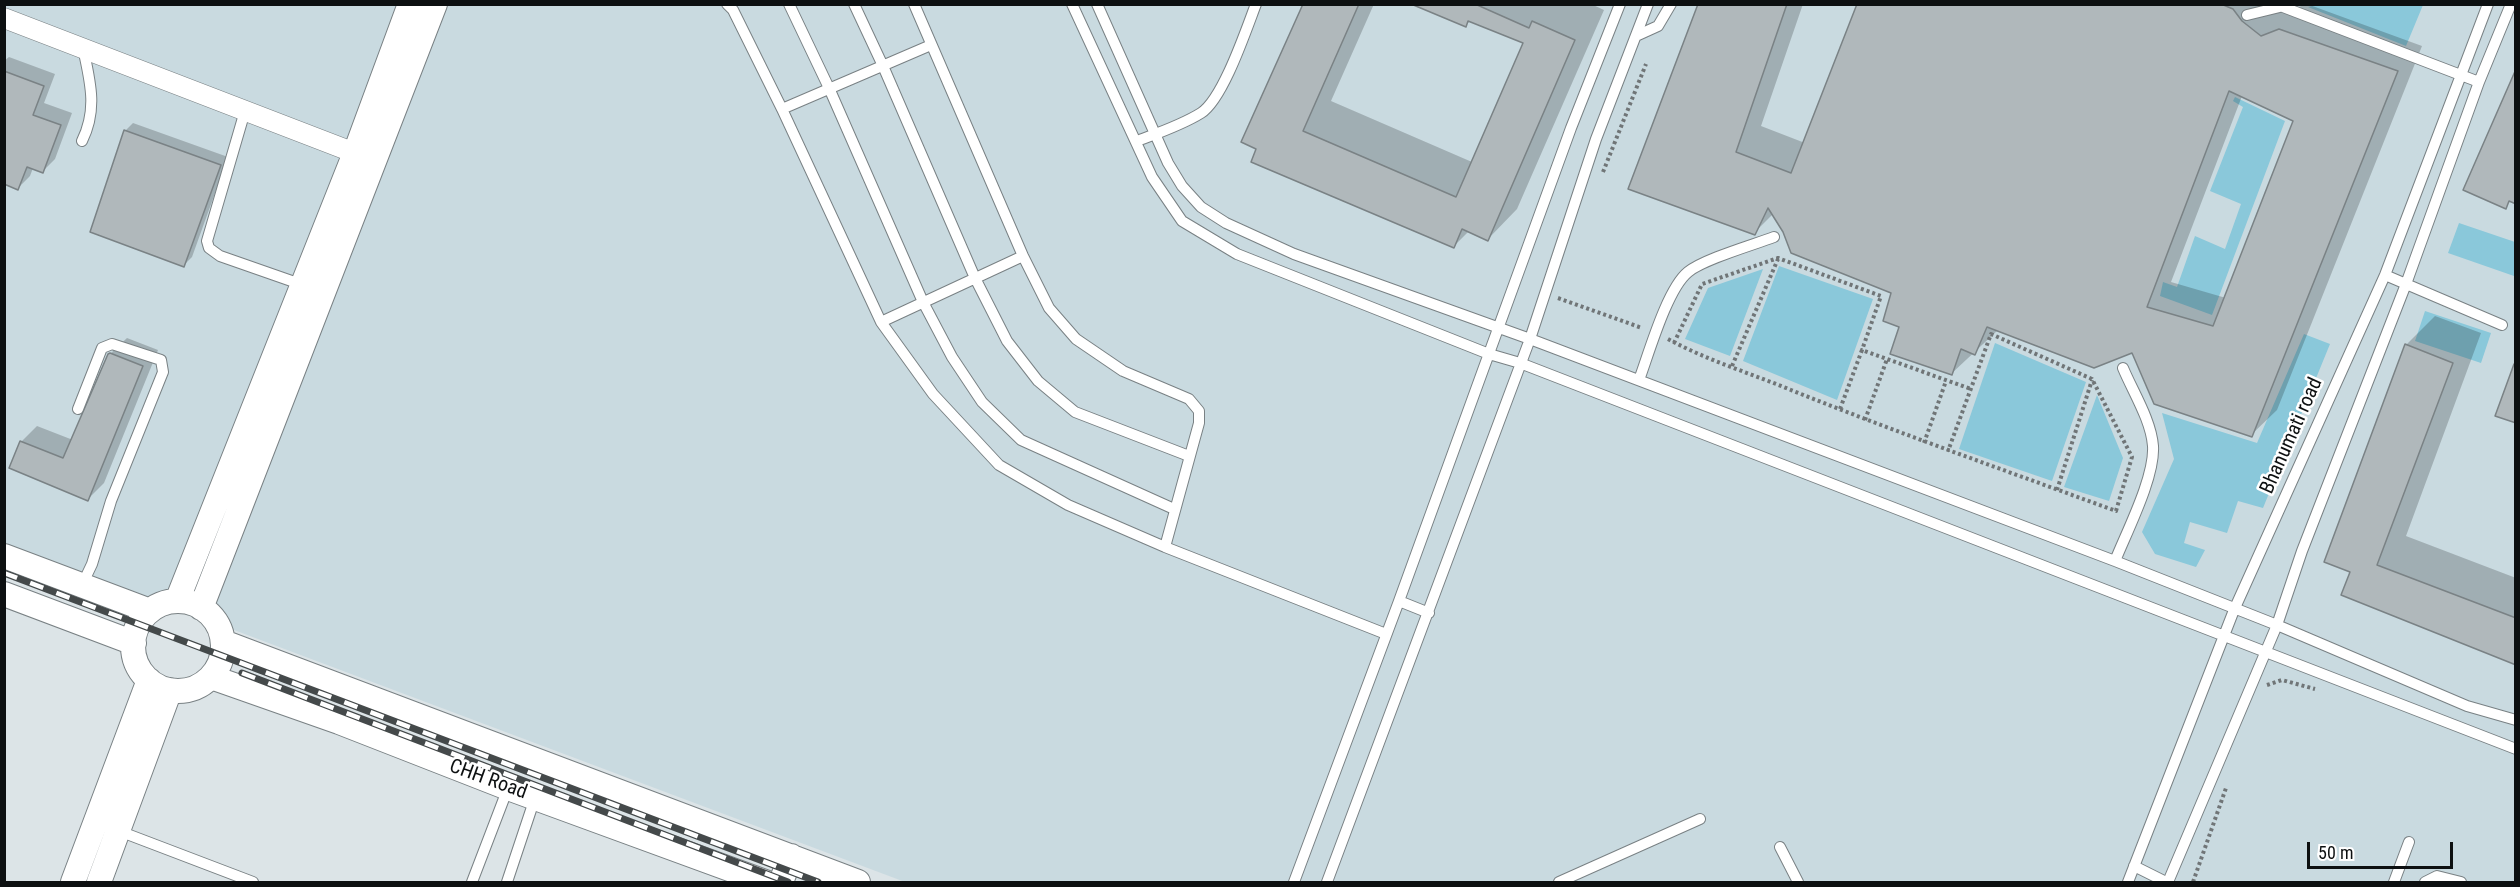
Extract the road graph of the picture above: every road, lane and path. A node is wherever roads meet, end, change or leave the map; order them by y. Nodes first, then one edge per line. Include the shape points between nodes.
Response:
1 (410, 4) edge
2 (435, 4) edge
3 (727, 4) edge
4 (789, 4) edge
5 (854, 4) edge
6 (914, 4) edge
7 (1072, 4) edge
8 (1098, 4) edge
9 (1256, 4) edge
10 (1620, 4) edge
11 (1648, 4) edge
12 (1671, 4) edge
13 (2488, 4) edge
14 (2511, 4) edge
15 (2287, 6) edge
16 (2247, 15) dead end
17 (4, 18) edge
18 (1636, 36) junction
19 (931, 45) junction
20 (83, 48) junction
21 (1646, 64) dead end
22 (883, 66) junction
23 (2462, 75) junction
24 (2479, 82) junction
25 (829, 88) junction
26 (782, 109) junction
27 (245, 111) junction
28 (1154, 134) junction
29 (82, 141) dead end
30 (1137, 141) junction
31 (366, 153) junction
32 (1602, 175) dead end
33 (1774, 237) dead end
34 (1023, 256) junction
35 (1778, 258) junction
36 (2385, 275) junction
37 (975, 278) junction
38 (2406, 284) junction
39 (303, 285) junction
40 (1553, 296) dead end
41 (923, 302) junction
42 (881, 322) junction
43 (2502, 326) dead end
44 (1498, 328) junction
45 (1657, 333) junction
46 (295, 334) junction
47 (1530, 339) junction
48 (1674, 343) junction
49 (1862, 350) junction
50 (1489, 354) junction
51 (1887, 359) junction
52 (1520, 363) junction
53 (1732, 366) junction
54 (2123, 368) dead end
55 (2092, 379) junction
56 (1639, 380) junction
57 (1946, 381) junction
58 (1971, 389) junction
59 (78, 409) dead end
60 (1840, 409) junction
61 (1865, 420) junction
62 (1924, 443) junction
63 (1948, 451) junction
64 (1190, 456) junction
65 (2057, 490) junction
66 (1174, 509) junction
67 (1164, 547) junction
68 (4, 556) edge
69 (2115, 561) junction
70 (82, 585) junction
71 (4, 594) edge
72 (177, 601) junction
73 (1399, 601) junction
74 (201, 608) junction
75 (2234, 610) junction
76 (150, 611) junction
77 (1429, 613) junction
78 (2277, 625) junction
79 (1386, 634) junction
80 (2224, 636) junction
81 (223, 642) junction
82 (134, 643) junction
83 (2265, 651) junction
84 (211, 677) junction
85 (160, 685) junction
86 (2264, 686) dead end
87 (2320, 691) dead end
88 (2516, 720) edge
89 (2516, 748) edge
90 (519, 753) junction
91 (2228, 781) dead end
92 (508, 788) junction
93 (535, 797) junction
94 (1700, 819) dead end
95 (119, 831) junction
96 (2409, 842) dead end
97 (1780, 847) dead end
98 (791, 856) junction
99 (2134, 866) junction
100 (73, 882) edge
101 (99, 882) edge
102 (254, 882) edge
103 (472, 882) edge
104 (507, 882) edge
105 (765, 882) edge
106 (781, 882) edge
107 (858, 882) edge
108 (1295, 882) edge
109 (1327, 882) edge
110 (1559, 882) edge
111 (1798, 882) edge
112 (2128, 882) edge
113 (2167, 882) edge
114 (2193, 882) edge
115 (2394, 882) edge
116 (2425, 882) edge
117 (2461, 882) edge

1 - 31 street
2 - 31 street
3 - 26 lane
4 - 25 lane
5 - 22 lane
6 - 19 lane
7 - 30 lane
8 - 28 lane
9 - 28 lane via 1212,102 1203,112
10 - 44 lane
11 - 18 lane
12 - 18 lane via 1658,26
13 - 23 lane, Bhanumati road
14 - 24 lane
15 - 16 lane
15 - 23 lane
17 - 20 street
18 - 47 lane via 1596,139
19 - 22 lane
19 - 34 lane
20 - 27 street
20 - 29 lane via 93,98 90,126
21 - 32 path
22 - 25 lane
22 - 37 lane
23 - 24 lane
23 - 36 lane, Bhanumati road
24 - 38 lane
25 - 26 lane
25 - 41 lane
26 - 42 lane
27 - 31 street
27 - 39 lane via 207,241 209,248 220,256
28 - 30 lane
28 - 44 lane via 1182,186 1201,207 1226,224 1294,254
30 - 50 lane via 1152,177 1182,221 1207,237 1237,254
31 - 39 street
31 - 46 street
33 - 45 lane via 1689,271 1676,284
34 - 37 lane
34 - 64 lane via 1049,308 1076,339 1122,370 1189,399 1198,411 1199,423
35 - 48 path via 1702,284
35 - 49 path via 1881,296
35 - 53 path
36 - 38 lane
36 - 75 lane, Bhanumati road
37 - 41 lane
37 - 64 lane via 1006,341 1045,388 1075,412
38 - 43 lane
38 - 78 lane
39 - 46 street
40 - 45 path
41 - 42 lane
41 - 66 lane via 981,402 1021,440
42 - 67 lane via 933,394 999,465 1068,505
44 - 47 lane
44 - 50 lane
45 - 48 path
45 - 56 lane
46 - 72 street
46 - 74 street
47 - 52 lane
47 - 56 lane
48 - 53 path
49 - 51 path
49 - 60 path
50 - 52 lane
50 - 73 lane
51 - 57 path
51 - 61 path
52 - 77 lane
52 - 80 lane
53 - 60 path
54 - 69 lane via 2153,445 2152,463
55 - 58 path via 1990,334
55 - 65 path
55 - 65 path via 2132,457 2116,512
56 - 69 lane
57 - 58 path
57 - 62 path
58 - 63 path
59 - 70 lane via 102,348 112,344 161,360 163,372
60 - 61 path
61 - 62 path
62 - 63 path
63 - 65 path
64 - 66 lane
66 - 67 lane
67 - 79 lane
68 - 70 street
69 - 75 lane
70 - 76 street
71 - 82 street
72 - 74 street
72 - 76 street
73 - 77 lane
73 - 79 lane
74 - 81 street via 216,622
75 - 78 lane
75 - 80 lane, Bhanumati road
76 - 82 street via 138,625
77 - 109 lane
78 - 83 lane
78 - 88 lane via 2467,706
79 - 108 lane
80 - 83 lane
80 - 99 lane, Bhanumati road
81 - 84 street via 218,667
81 - 90 street
82 - 85 street via 137,663
83 - 89 lane
83 - 113 lane
84 - 85 street via 192,689
84 - 92 street, CHH Road
85 - 95 street
85 - 100 street
86 - 87 path via 2282,680
90 - 92 street
90 - 98 street
91 - 114 path
92 - 93 street, CHH Road
92 - 103 lane
93 - 104 lane
93 - 105 street, CHH Road
94 - 110 lane
95 - 101 street
95 - 102 lane
96 - 115 lane
97 - 111 lane
98 - 106 street
98 - 107 street
99 - 112 lane, Bhanumati road
99 - 113 lane
116 - 117 lane via 2437,876

